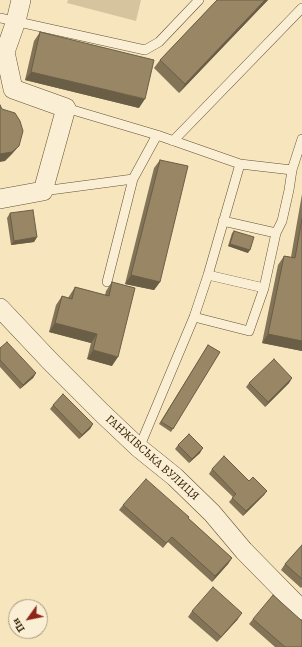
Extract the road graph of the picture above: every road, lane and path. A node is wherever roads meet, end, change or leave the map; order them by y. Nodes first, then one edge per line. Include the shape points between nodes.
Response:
1 (20, 0) edge
2 (199, 0) edge
3 (302, 8) edge
4 (8, 19) edge
5 (3, 52) edge
6 (66, 108) junction
7 (157, 135) junction
8 (302, 139) edge
9 (173, 141) junction
10 (240, 164) junction
11 (292, 170) junction
12 (133, 179) junction
13 (43, 191) junction
14 (0, 200) edge
15 (223, 221) junction
16 (276, 233) junction
17 (208, 275) junction
18 (107, 282) dead end
19 (264, 288) junction
20 (194, 317) junction
21 (4, 321) edge
22 (139, 448) junction
23 (302, 610) edge

1 - 4 street
2 - 4 lane via 159,42 145,50
3 - 9 lane
4 - 5 street
5 - 6 street via 13,89
6 - 7 lane
6 - 13 street
7 - 9 lane
7 - 12 lane
8 - 11 lane
9 - 10 lane
10 - 11 lane
10 - 15 lane
11 - 16 lane via 282,222
12 - 13 lane
12 - 18 lane
13 - 14 street
15 - 16 lane
15 - 17 lane
16 - 19 lane
17 - 19 lane
17 - 20 lane
19 - 20 lane via 249,331
20 - 22 lane
21 - 22 street, ГАНЖІВСЬКА ВУЛИЦЯ via 61,371
22 - 23 street, ГАНЖІВСЬКА ВУЛИЦЯ via 212,513

